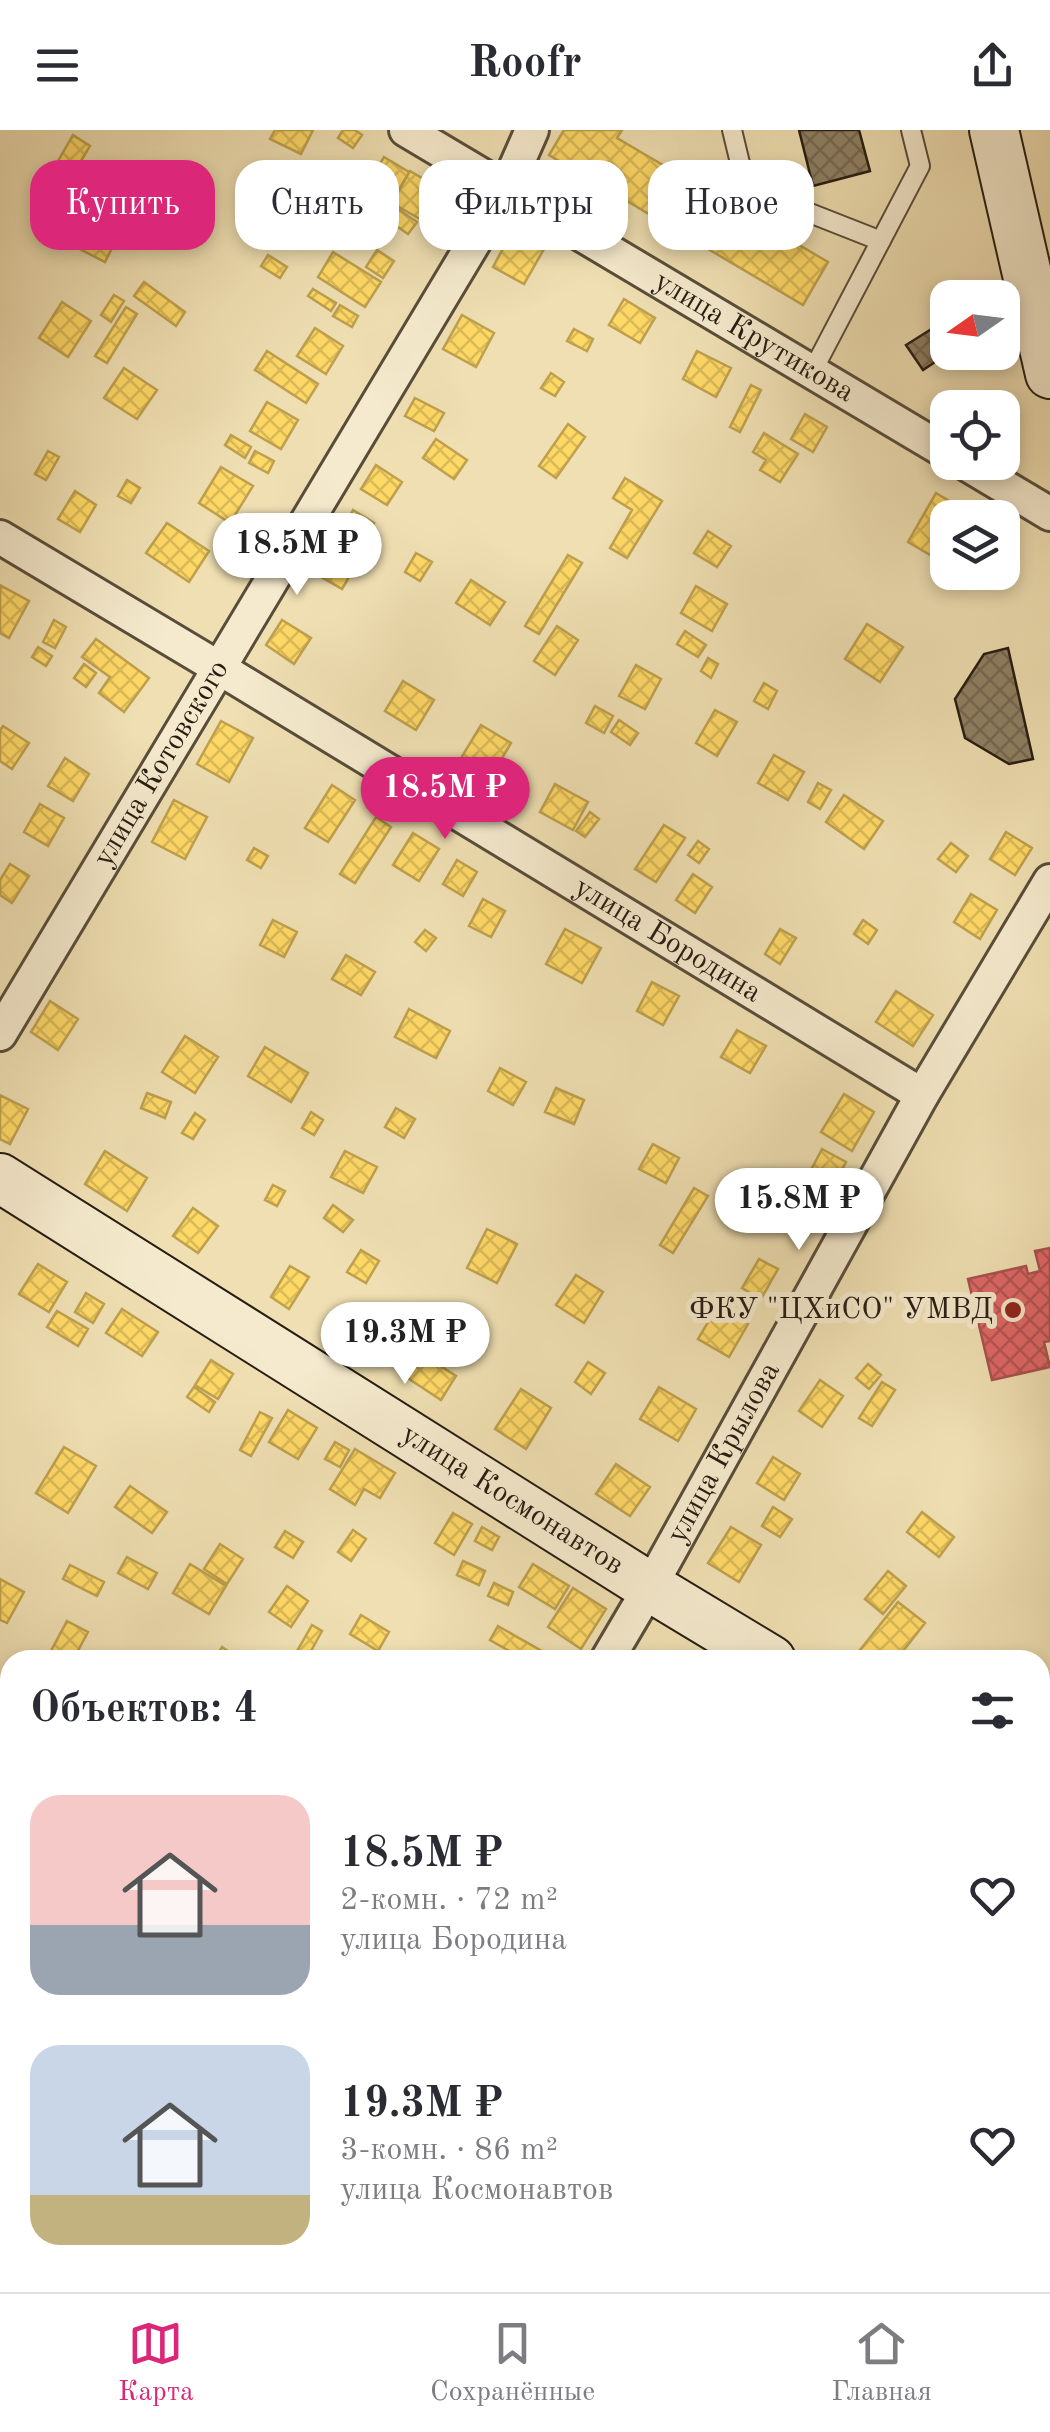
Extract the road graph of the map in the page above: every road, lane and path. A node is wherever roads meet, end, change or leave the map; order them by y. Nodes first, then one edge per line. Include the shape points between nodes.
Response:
1 (406, 130) edge
2 (532, 130) edge
3 (732, 130) edge
4 (911, 130) edge
5 (994, 130) edge
6 (456, 160) edge
7 (519, 160) edge
8 (881, 240) junction
9 (470, 250) edge
10 (607, 250) edge
11 (812, 372) junction
12 (1050, 374) edge
13 (930, 442) edge
14 (994, 480) edge
15 (1050, 514) edge
16 (0, 539) edge
17 (219, 668) junction
18 (1050, 881) edge
19 (0, 1034) edge
20 (922, 1095) junction
21 (0, 1178) edge
22 (650, 1587) junction
23 (612, 1650) edge
24 (754, 1650) edge

1 - 6 street, улица Крутикова
2 - 7 street, улица Котовского
3 - 8 lane via 746,188
4 - 8 lane via 920,166
5 - 12 street via 1030,259
8 - 11 lane
9 - 17 street, улица Котовского
10 - 11 street, улица Крутикова
11 - 13 street, улица Крутикова
14 - 15 street
16 - 17 street, улица Бородина
17 - 19 street, улица Котовского
17 - 20 street, улица Бородина
18 - 20 street, улица Крылова
20 - 22 street, улица Крылова
21 - 22 street, улица Космонавтов
22 - 23 street, улица Крылова
22 - 24 street, улица Космонавтов

